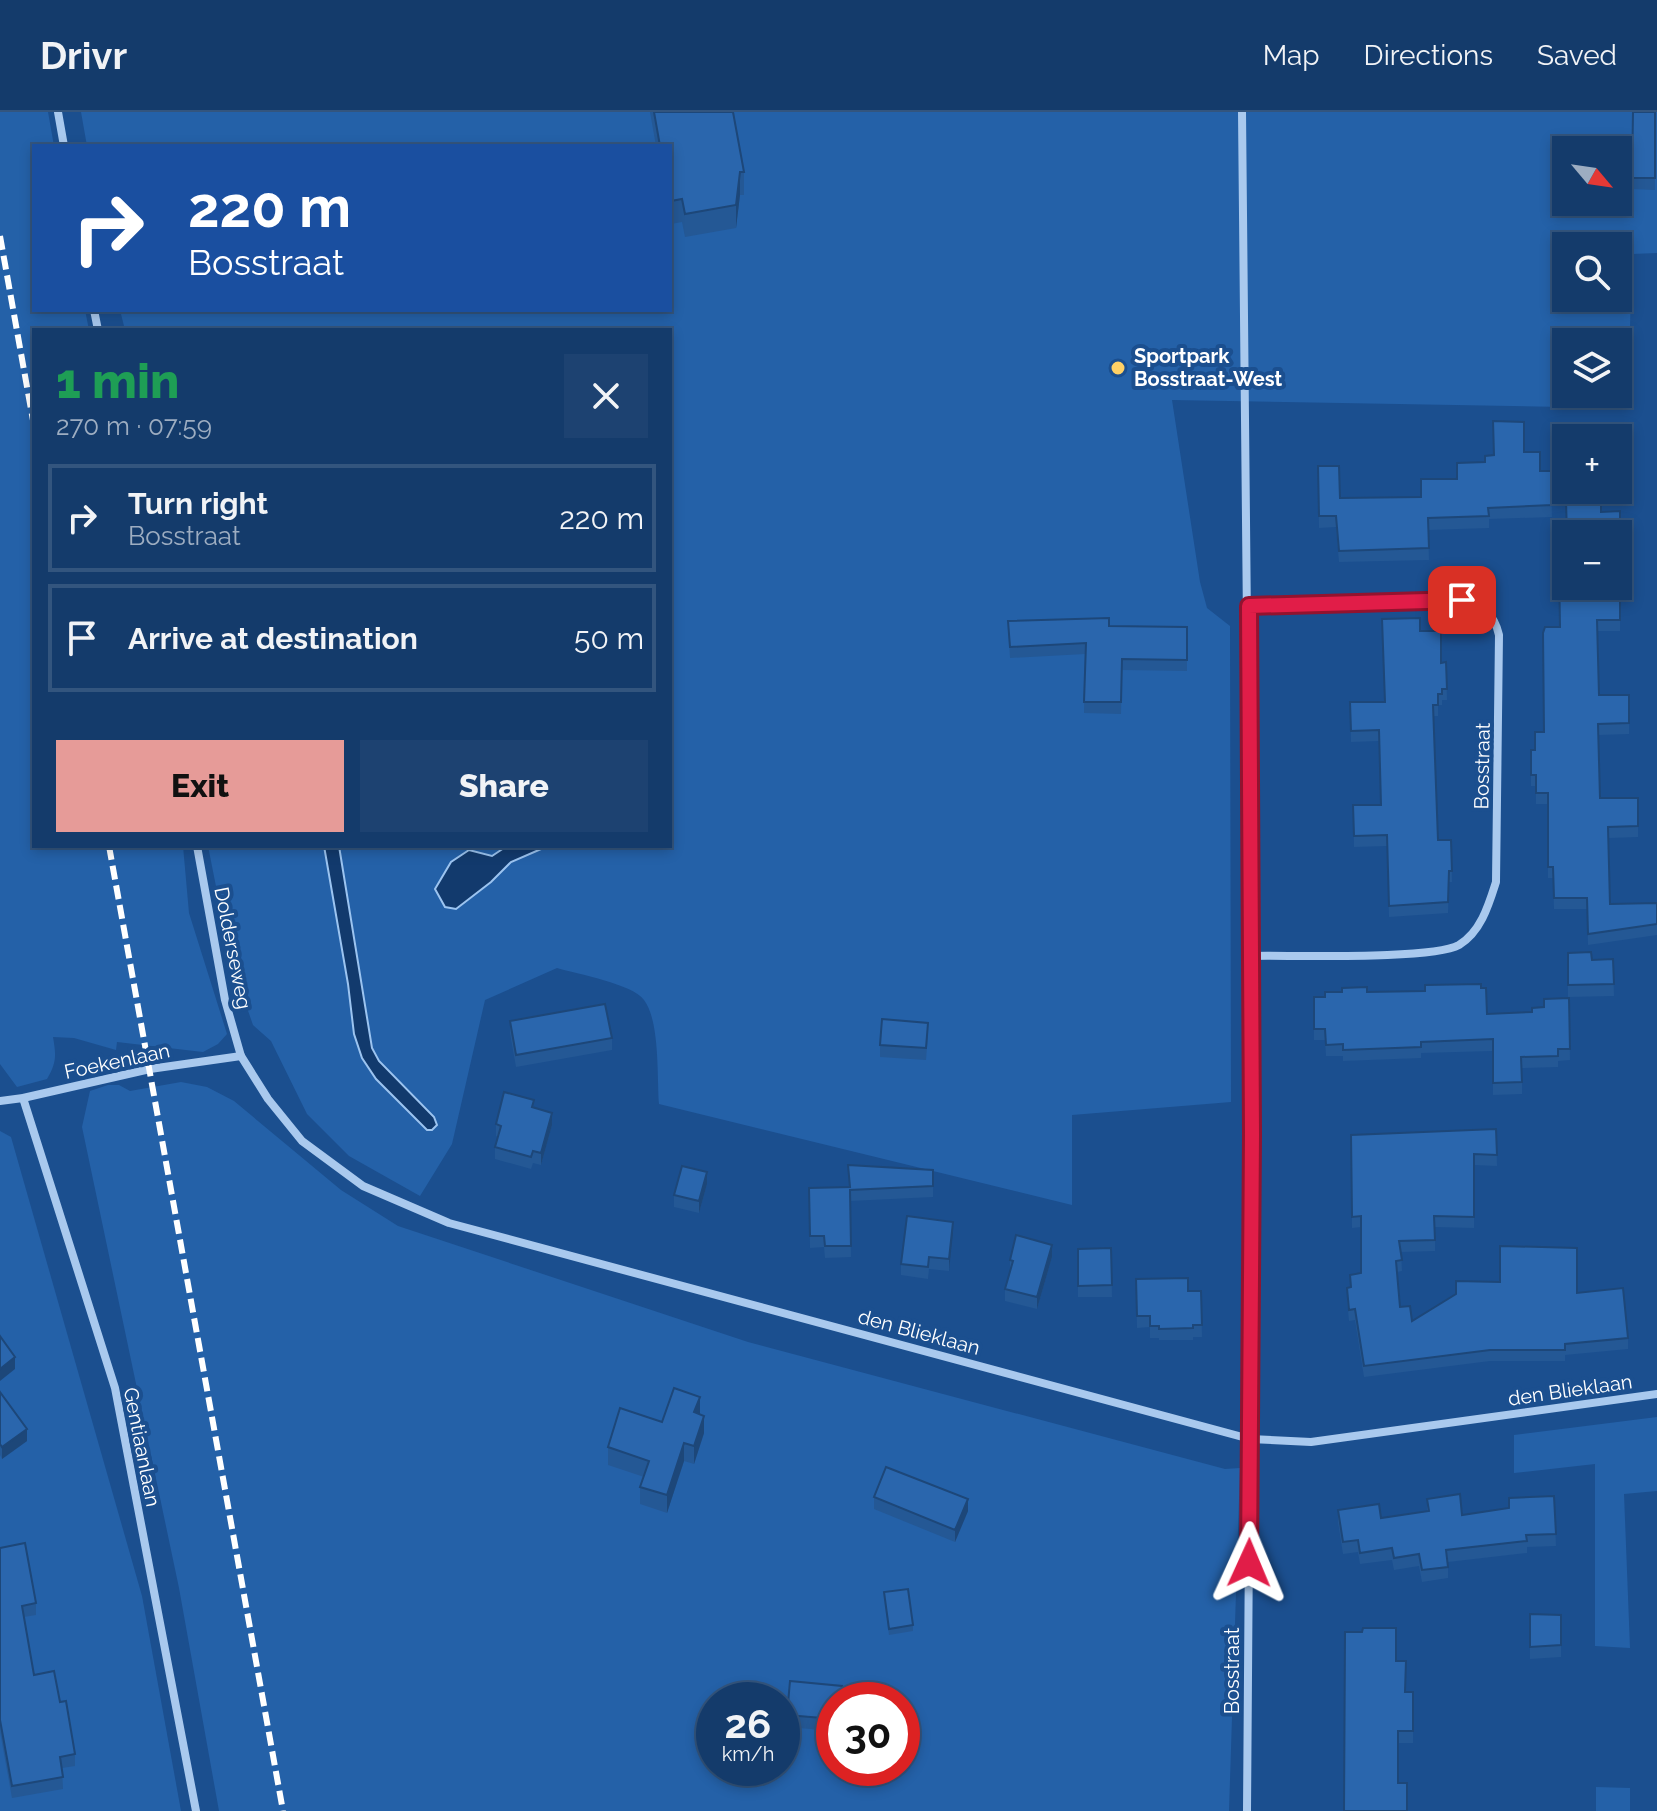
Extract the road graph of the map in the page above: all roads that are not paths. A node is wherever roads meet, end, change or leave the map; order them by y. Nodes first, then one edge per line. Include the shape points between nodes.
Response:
1 (58, 112) edge
2 (1242, 112) edge
3 (64, 144) edge
4 (1249, 606) junction
5 (197, 848) edge
6 (1250, 956) junction
7 (241, 1056) junction
8 (23, 1098) junction
9 (0, 1101) edge
10 (1657, 1394) edge
11 (1250, 1439) junction
12 (196, 1811) edge
13 (1247, 1811) edge

1 - 3 street
2 - 4 street, Bosstraat
4 - 6 street, Bosstraat
4 - 6 street, Bosstraat via 1462,600 1479,604 1495,617 1499,635 1496,882 1476,929 1459,945 1423,953
5 - 7 street, Dolderseweg via 225,1000
6 - 11 street, Bosstraat
7 - 8 street, Foekenlaan via 150,1069
7 - 11 street, den Blieklaan via 302,1141 363,1186 449,1223
8 - 9 street, Foekenlaan
8 - 12 street, Gentiaanlaan via 115,1388
10 - 11 street, den Blieklaan via 1311,1442
11 - 13 street, Bosstraat

